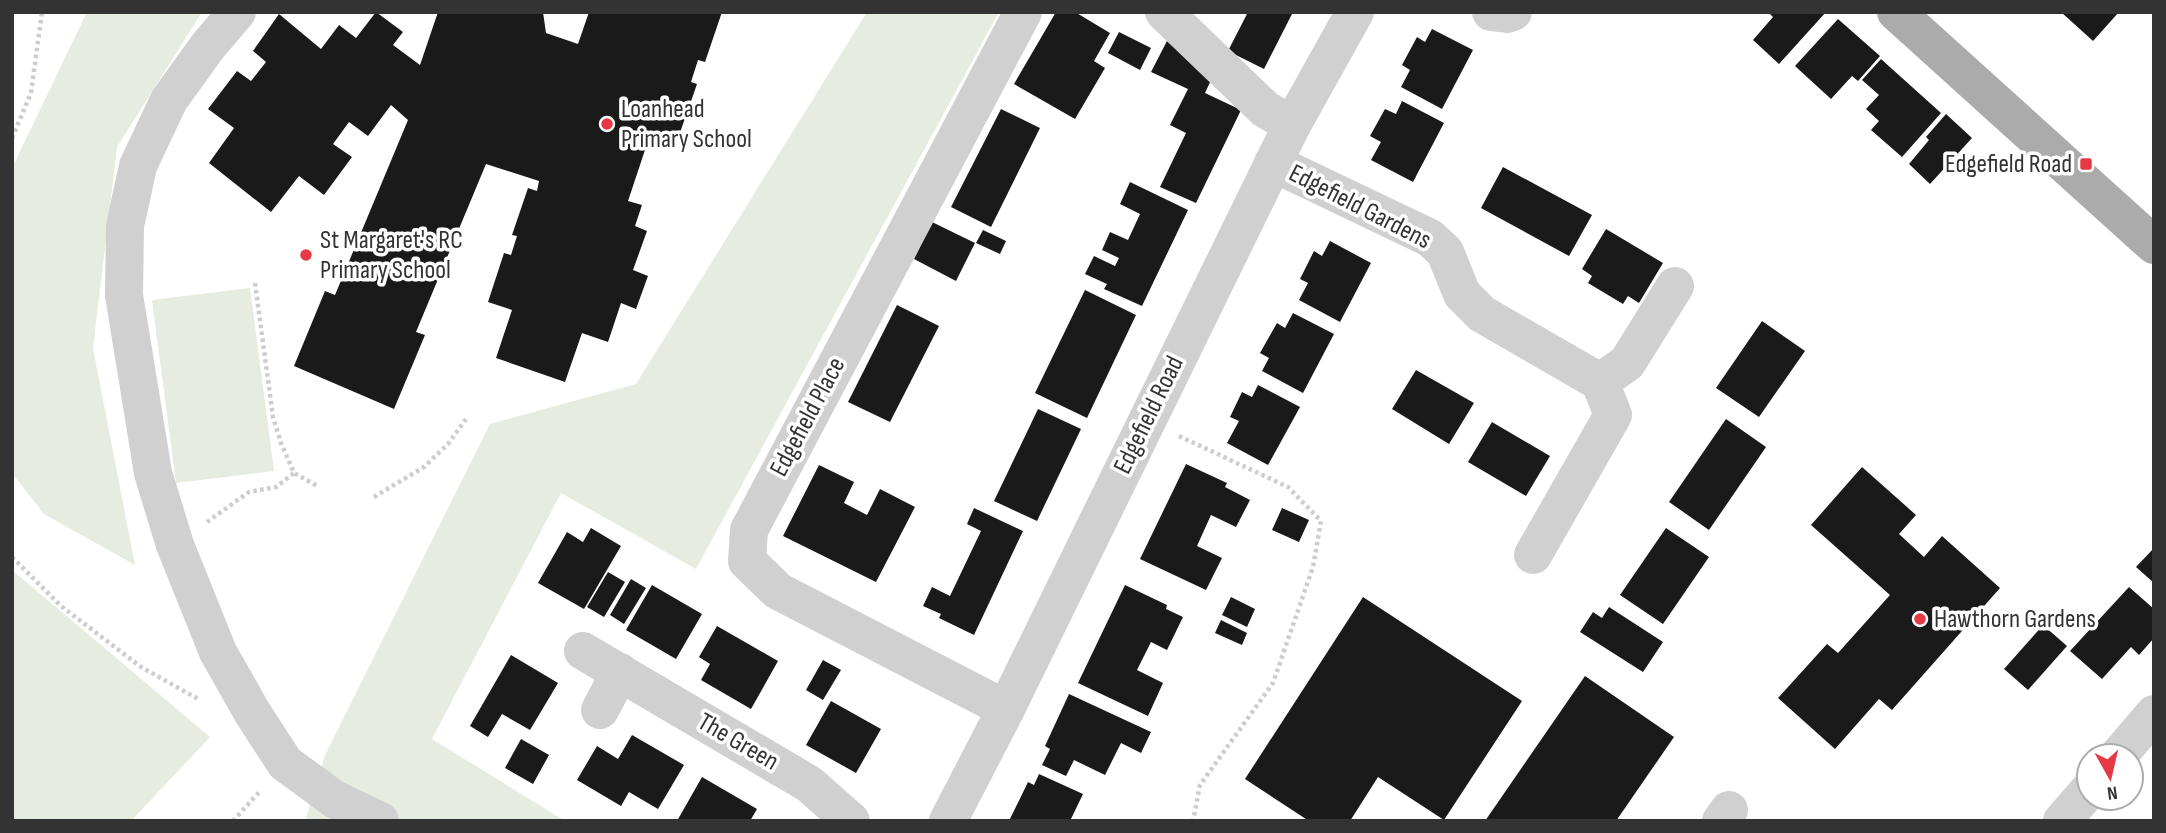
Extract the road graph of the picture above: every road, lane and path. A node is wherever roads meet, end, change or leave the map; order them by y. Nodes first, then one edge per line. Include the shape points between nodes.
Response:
1 (42, 12) edge
2 (237, 12) edge
3 (1023, 12) edge
4 (1164, 12) edge
5 (1355, 12) edge
6 (1491, 12) edge
7 (1513, 12) edge
8 (1896, 12) edge
9 (1292, 125) junction
10 (12, 138) edge
11 (1273, 163) junction
12 (2154, 245) edge
13 (255, 283) dead end
14 (1675, 286) dead end
15 (1601, 382) junction
16 (466, 419) dead end
17 (1147, 421) junction
18 (294, 473) junction
19 (320, 487) dead end
20 (374, 497) dead end
21 (175, 545) junction
22 (1533, 555) dead end
23 (12, 557) edge
24 (583, 651) dead end
25 (620, 672) junction
26 (1006, 709) junction
27 (600, 710) dead end
28 (252, 712) junction
29 (2154, 714) edge
30 (2130, 742) edge
31 (2075, 806) edge
32 (380, 821) edge
33 (850, 821) edge
34 (948, 821) edge
35 (1193, 821) edge
36 (2062, 821) edge

1 - 10 path via 32,93
2 - 21 street via 169,100 138,166 125,226 124,295 153,473
3 - 26 street, Edgefield Place via 748,530 747,561 778,591
4 - 9 street via 1265,109
5 - 9 street, Edgefield Road
6 - 7 street
8 - 12 main road
9 - 11 street, Edgefield Road
11 - 15 street, Edgefield Gardens via 1430,238 1445,252 1462,294 1482,314
11 - 17 street, Edgefield Road
13 - 18 path via 273,417
14 - 15 street via 1627,363
15 - 22 street via 1613,415
16 - 20 path via 424,467
17 - 26 street, Edgefield Road
17 - 35 path via 1288,487 1321,521 1313,567 1273,683 1200,785
18 - 19 path
18 - 21 path via 276,488 249,492
21 - 28 street via 219,652
23 - 28 path via 61,606 141,667 214,707
24 - 25 street, The Green
25 - 27 street
25 - 33 street, The Green via 809,783
26 - 34 street, Edgefield Road
28 - 32 street via 285,763 334,799
29 - 30 street
31 - 36 street

